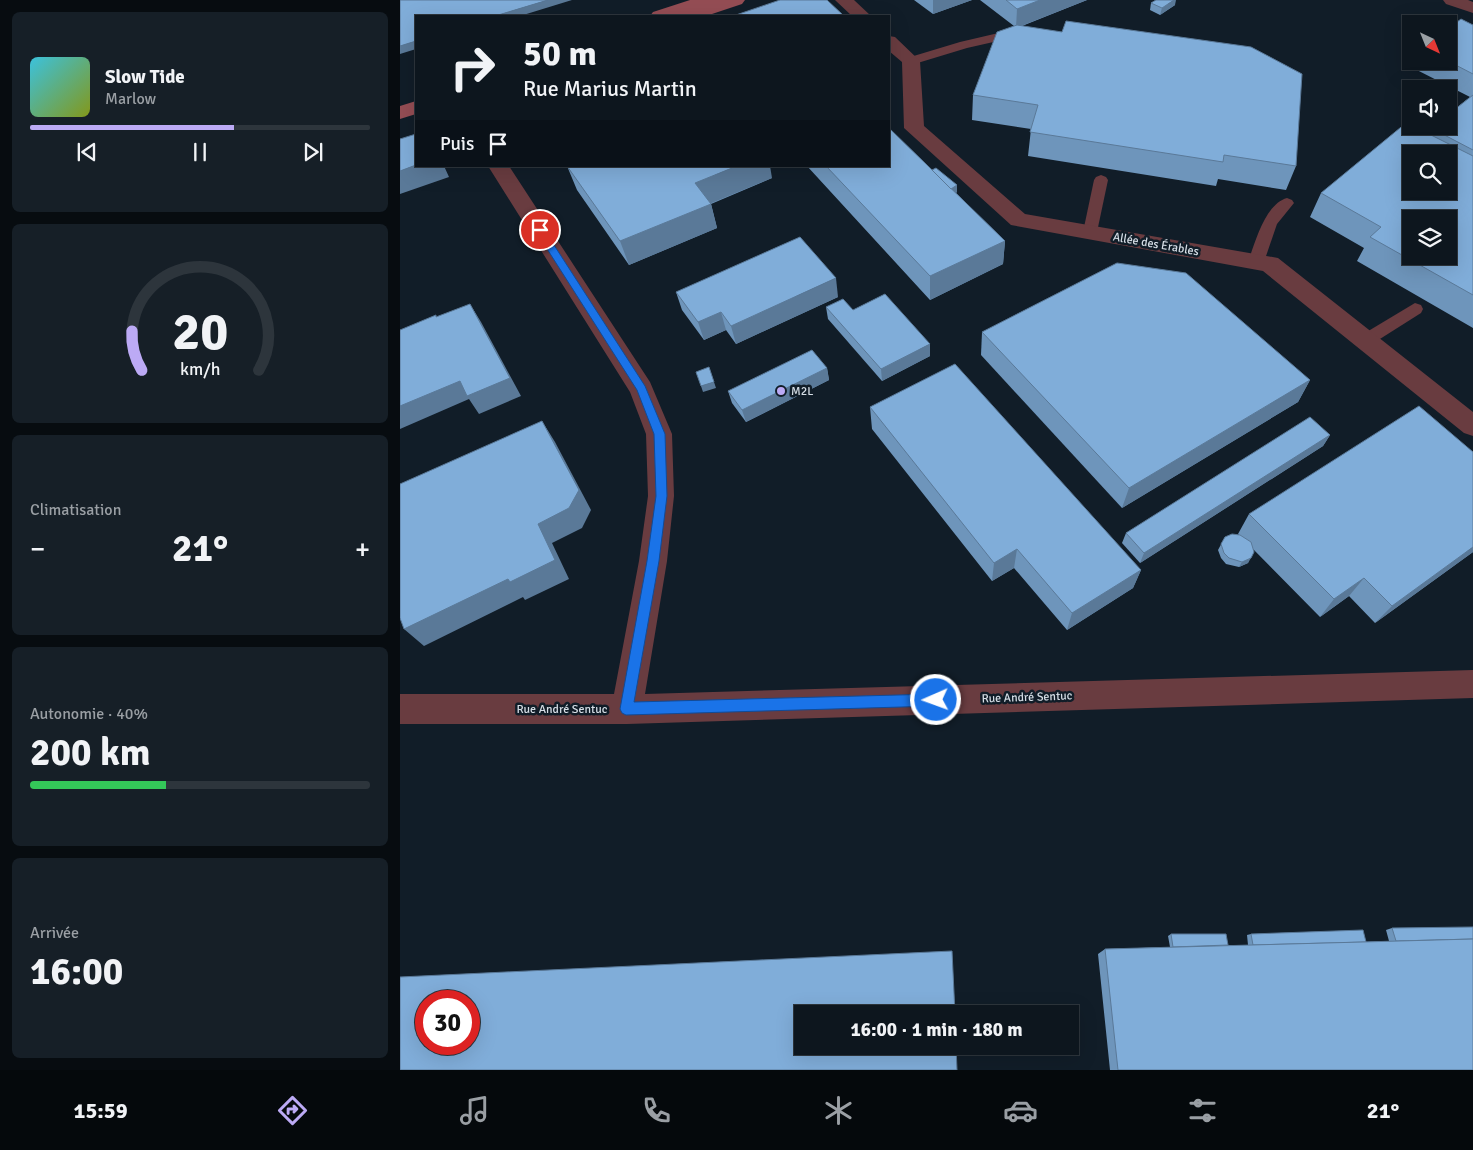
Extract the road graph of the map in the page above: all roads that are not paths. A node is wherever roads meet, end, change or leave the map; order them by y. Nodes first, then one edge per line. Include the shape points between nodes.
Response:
1 (708, 0) edge
2 (736, 0) edge
3 (844, 0) edge
4 (1452, 0) edge
5 (1473, 8) edge
6 (662, 15) edge
7 (691, 15) edge
8 (861, 15) edge
9 (1007, 35) edge
10 (890, 42) edge
11 (911, 62) junction
12 (415, 95) edge
13 (400, 99) edge
14 (415, 107) edge
15 (400, 113) edge
16 (499, 167) edge
17 (1102, 180) dead end
18 (1287, 203) dead end
19 (1090, 232) junction
20 (1256, 262) junction
21 (1415, 309) dead end
22 (1366, 340) junction
23 (1473, 426) edge
24 (1473, 684) edge
25 (400, 709) edge
26 (626, 709) junction

1 - 6 main road
2 - 7 main road
3 - 8 street
4 - 5 street
9 - 11 lane
10 - 11 street
11 - 19 street, Allée des Érables via 914,128 1019,220
12 - 13 main road
14 - 15 main road
16 - 26 street via 641,389 659,434 662,496
17 - 19 lane
18 - 20 lane via 1270,222
19 - 20 street, Allée des Érables
20 - 22 street, Allée des Érables via 1270,264
21 - 22 lane
22 - 23 street, Allée des Érables
24 - 26 street, Rue André Sentuc
25 - 26 street, Rue André Sentuc

